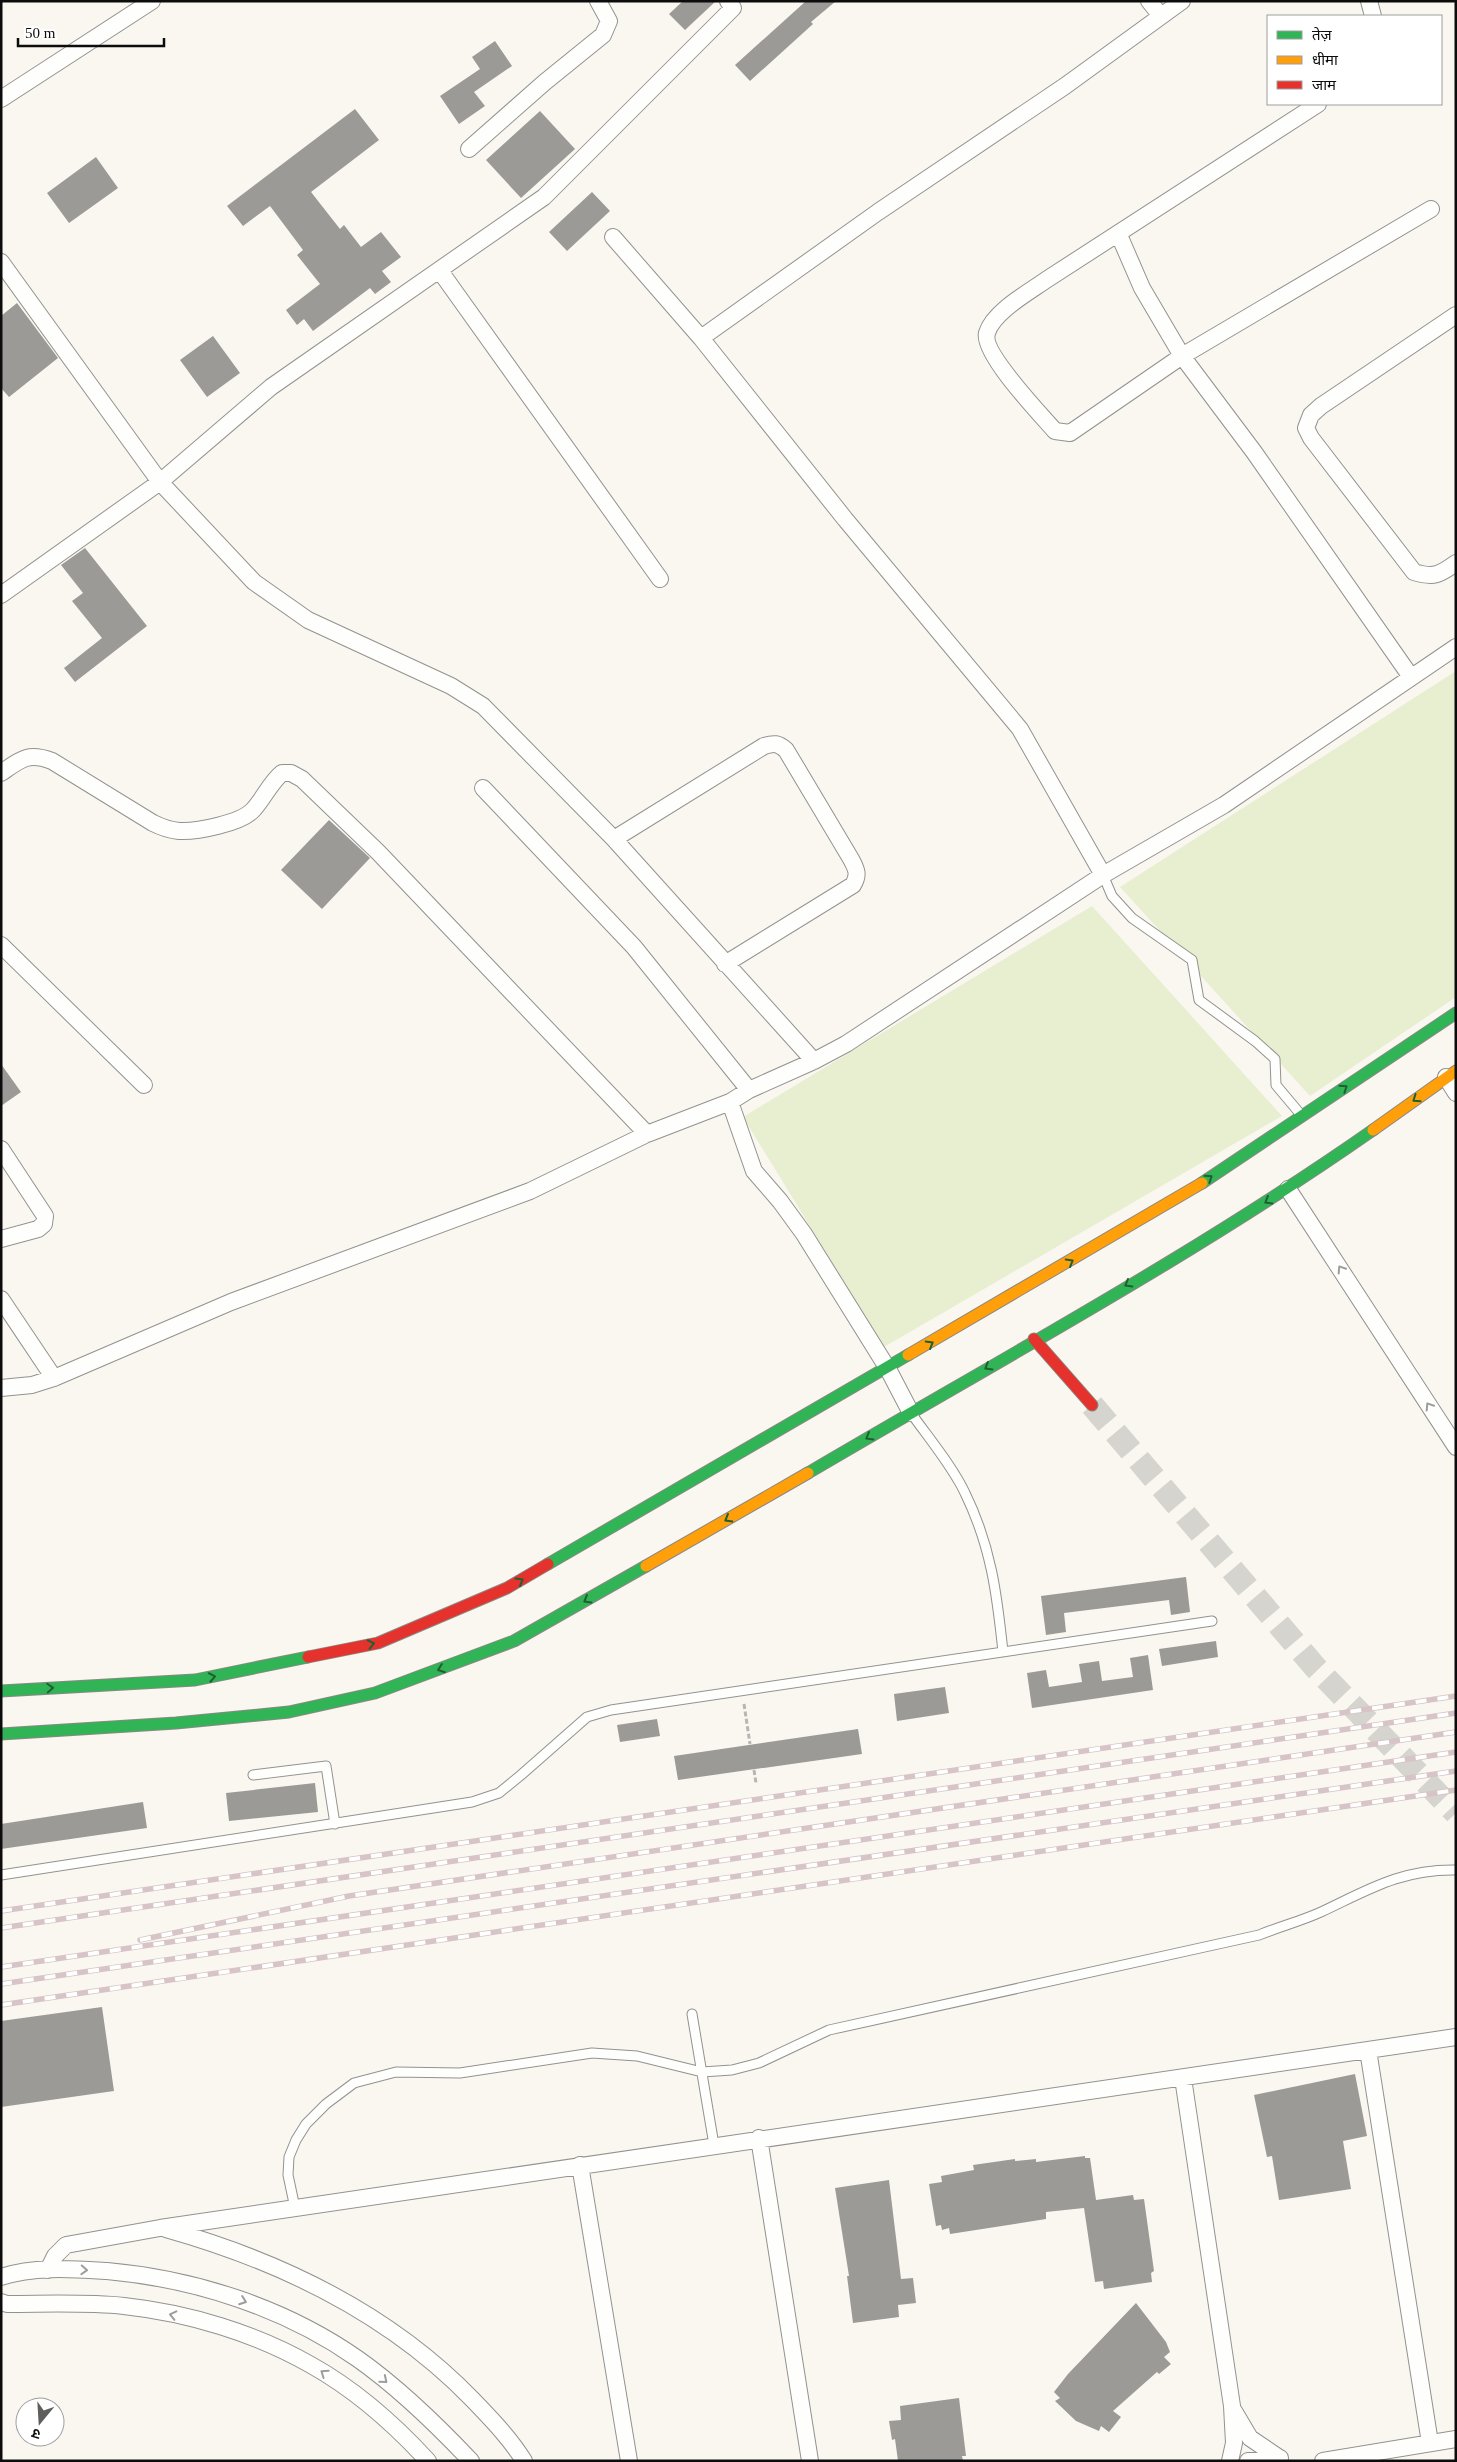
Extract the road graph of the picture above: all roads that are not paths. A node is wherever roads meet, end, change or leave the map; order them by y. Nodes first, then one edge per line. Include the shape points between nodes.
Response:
1 (152, 1) edge
2 (598, 1) edge
3 (728, 1) edge
4 (1149, 1) edge
5 (1182, 1) edge
6 (1368, 1) edge
7 (1373, 15) edge
8 (1161, 16) junction
9 (1, 99) edge
10 (1316, 105) edge
11 (469, 149) dead end
12 (1431, 209) dead end
13 (1119, 234) junction
14 (613, 238) dead end
15 (1, 262) edge
16 (440, 271) junction
17 (1456, 315) edge
18 (701, 338) junction
19 (1182, 356) junction
20 (160, 482) junction
21 (1456, 563) edge
22 (660, 579) dead end
23 (1, 595) edge
24 (1456, 647) edge
25 (1411, 677) junction
26 (1, 773) edge
27 (483, 788) dead end
28 (614, 839) junction
29 (1103, 875) junction
30 (1, 945) edge
31 (725, 964) junction
32 (1456, 1013) edge
33 (814, 1061) junction
34 (1451, 1074) edge
35 (144, 1086) dead end
36 (749, 1090) junction
37 (1456, 1093) edge
38 (730, 1102) junction
39 (1302, 1116) junction
40 (647, 1134) junction
41 (1, 1149) edge
42 (1288, 1189) junction
43 (1, 1239) edge
44 (1, 1299) edge
45 (1034, 1339) junction
46 (888, 1369) junction
47 (54, 1378) junction
48 (1, 1388) edge
49 (1092, 1406) tunnel mouth
50 (911, 1413) junction
51 (1456, 1447) edge
52 (1212, 1621) dead end
53 (1003, 1652) junction
54 (1, 1691) edge
55 (1, 1734) edge
56 (253, 1774) dead end
57 (335, 1824) junction
58 (1456, 1870) edge
59 (1, 1875) edge
60 (692, 2014) dead end
61 (1456, 2038) edge
62 (1368, 2050) junction
63 (702, 2072) junction
64 (1183, 2078) junction
65 (759, 2138) junction
66 (714, 2145) junction
67 (580, 2165) junction
68 (295, 2208) junction
69 (160, 2228) junction
70 (48, 2270) junction
71 (1, 2277) edge
72 (1, 2302) edge
73 (1232, 2406) junction
74 (1456, 2439) edge
75 (1430, 2443) junction
76 (1283, 2459) edge
77 (428, 2461) edge
78 (471, 2461) edge
79 (524, 2461) edge
80 (629, 2461) edge
81 (810, 2461) edge
82 (1230, 2461) edge
83 (1248, 2461) edge
84 (1323, 2461) edge

1 - 9 street
2 - 11 street via 609,21 603,35
3 - 16 street via 733,8 544,197
4 - 8 street
5 - 8 street
6 - 7 street
8 - 18 street via 1066,86 870,218
10 - 13 street
12 - 19 street
13 - 19 street via 1142,288
13 - 19 street via 1009,307 987,334 990,351 1055,432 1062,434 1080,427
14 - 18 street
15 - 20 street
16 - 20 street via 271,388
16 - 22 street
17 - 21 street via 1321,406 1311,415 1306,428 1310,438 1414,572 1429,577
18 - 29 street via 845,519 1020,729
19 - 25 street via 1254,452
20 - 23 street
20 - 28 street via 254,582 285,606 308,620 452,686 483,706
24 - 25 street
25 - 29 street via 1224,805
26 - 40 street via 18,761 37,756 52,761 153,823 180,831 245,816 282,773 302,779 378,852
27 - 36 street via 634,947
28 - 31 street
28 - 31 street via 764,746 774,743 786,750 851,859 857,878 853,885
29 - 33 street via 846,1044
29 - 39 lane via 1112,896 1132,918 1192,960 1199,1000 1274,1059 1276,1085
30 - 35 street
31 - 33 street
39 -> 32 street
33 - 36 street
34 - 37 street
34 -> 42 street
36 - 38 street
38 - 40 street
38 - 46 street via 754,1171 804,1234
46 -> 39 street via 1184,1195
40 - 47 street via 530,1191 232,1302
41 - 43 street via 45,1216 44,1224 38,1229
42 -> 45 street
51 -> 42 street
44 - 47 street
45 - 49 street
45 -> 50 street
46 - 50 street
54 -> 46 street via 195,1680 378,1643 507,1588
47 - 48 street via 32,1385
50 - 53 lane via 964,1491 987,1546
50 -> 55 street via 514,1642 375,1693 290,1712
52 - 53 lane
53 - 57 lane via 611,1710 587,1717 498,1793 472,1802
56 - 57 lane via 326,1766
57 - 59 lane
58 - 63 lane via 1433,1870 1385,1881 1318,1913 1259,1935 829,2030 759,2063 732,2070
60 - 63 lane
61 - 62 street
62 - 64 street
62 - 75 street
63 - 66 lane
63 - 68 lane via 637,2056 592,2053 460,2072 396,2072 354,2083 326,2104 306,2124 296,2140 289,2156 288,2175
64 - 65 street
64 - 73 street
65 - 66 street
65 - 81 street
66 - 67 street
67 - 68 street
67 - 80 street
68 - 69 street
69 - 70 street via 66,2246 55,2256
69 - 79 street via 207,2241 288,2272 370,2317 434,2362 463,2389 493,2420
70 - 71 street
70 -> 78 street via 82,2269 170,2278 268,2310 358,2360 403,2396
77 -> 72 street via 370,2406 312,2365 255,2339 205,2322 124,2306
73 - 76 street via 1250,2438
73 - 82 street via 1234,2443
74 - 75 street
75 - 84 street
76 - 83 street

